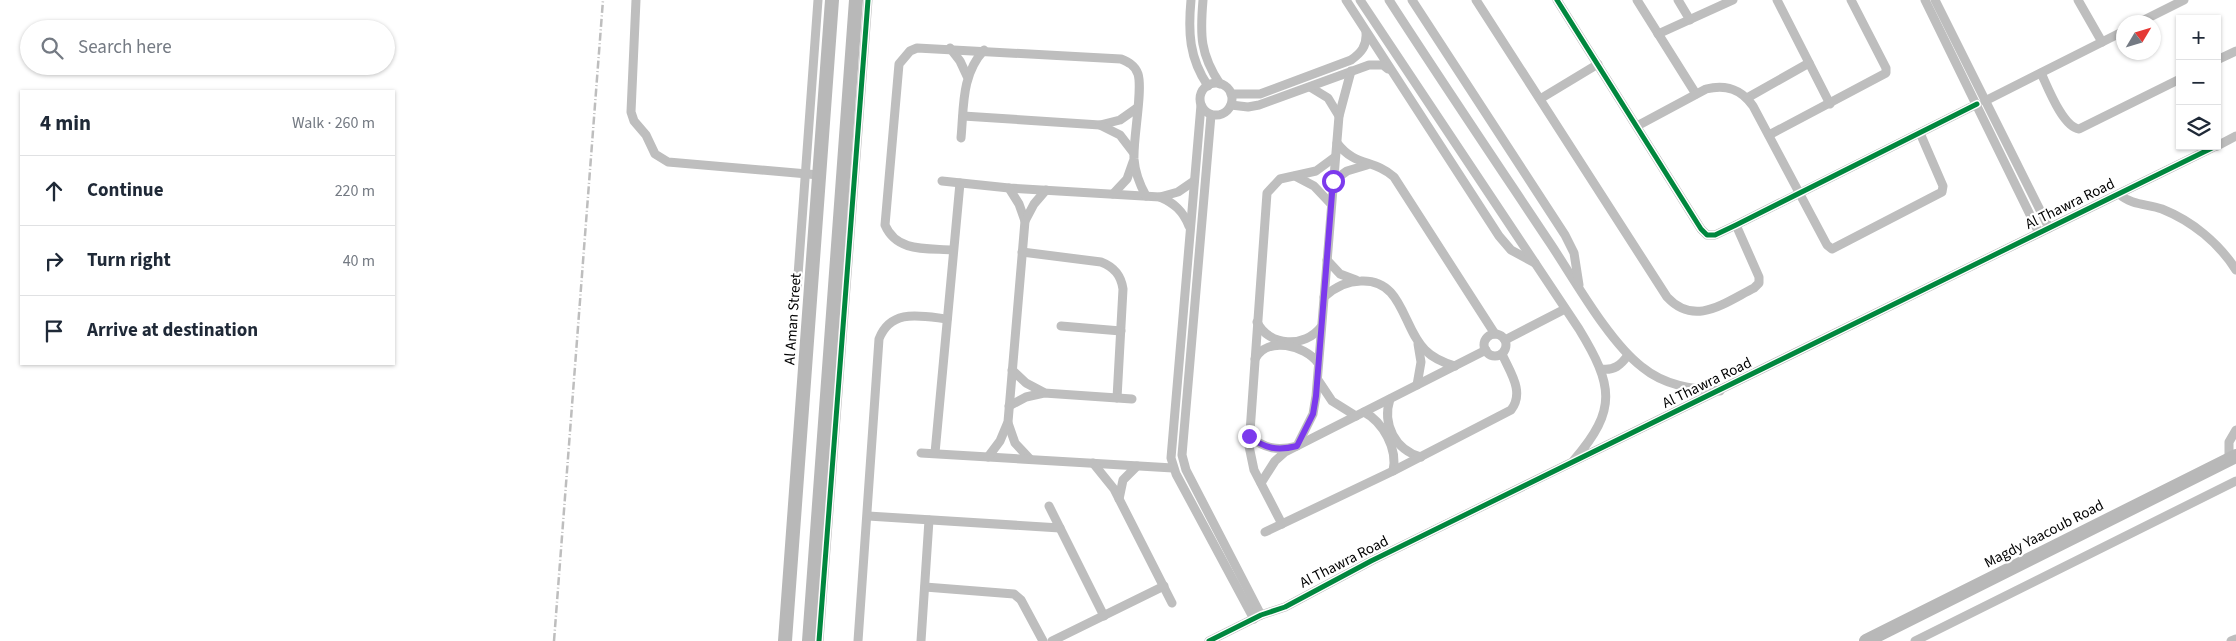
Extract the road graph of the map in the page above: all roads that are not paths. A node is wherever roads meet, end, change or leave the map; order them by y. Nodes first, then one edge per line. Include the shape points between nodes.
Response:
1 (636, 0) edge
2 (818, 0) edge
3 (832, 0) edge
4 (856, 0) edge
5 (868, 0) edge
6 (1191, 0) edge
7 (1203, 0) edge
8 (1346, 0) edge
9 (1360, 0) edge
10 (1389, 0) edge
11 (1412, 0) edge
12 (1476, 0) edge
13 (1557, 0) edge
14 (1637, 0) edge
15 (1678, 0) edge
16 (1733, 0) edge
17 (1777, 0) edge
18 (1851, 0) edge
19 (1925, 0) edge
20 (1935, 0) edge
21 (2078, 0) edge
22 (2184, 0) edge
23 (2154, 15) edge
24 (1690, 20) junction
25 (1366, 33) junction
26 (1658, 34) junction
27 (2116, 35) edge
28 (829, 40) junction
29 (853, 42) junction
30 (2102, 42) junction
31 (950, 48) junction
32 (984, 50) junction
33 (2236, 51) edge
34 (2221, 58) edge
35 (1809, 63) junction
36 (1598, 64) junction
37 (1388, 69) junction
38 (1351, 71) junction
39 (2041, 74) junction
40 (967, 76) junction
41 (2176, 81) edge
42 (1220, 84) junction
43 (1208, 86) junction
44 (1310, 87) junction
45 (1231, 94) junction
46 (1696, 94) junction
47 (1747, 98) junction
48 (1540, 100) junction
49 (1981, 103) junction
50 (1201, 104) junction
51 (1830, 104) junction
52 (1231, 105) junction
53 (1137, 108) junction
54 (1211, 114) junction
55 (1436, 114) junction
56 (963, 116) junction
57 (1339, 116) junction
58 (1425, 122) junction
59 (1100, 125) junction
60 (1636, 126) junction
61 (1920, 133) junction
62 (1769, 135) junction
63 (2236, 136) edge
64 (961, 138) dead end
65 (1336, 143) junction
66 (2221, 144) edge
67 (2209, 150) edge
68 (1134, 157) junction
69 (1335, 157) junction
70 (1372, 165) junction
71 (812, 174) junction
72 (1292, 175) junction
73 (942, 181) dead end
74 (1194, 181) junction
75 (1333, 181) junction
76 (960, 183) junction
77 (1009, 188) junction
78 (1046, 190) junction
79 (1800, 193) junction
80 (1113, 194) junction
81 (2119, 194) junction
82 (1146, 196) junction
83 (1160, 197) junction
84 (1331, 204) junction
85 (1025, 221) junction
86 (1736, 225) junction
87 (2049, 228) junction
88 (1190, 229) junction
89 (2039, 233) junction
90 (953, 250) junction
91 (1022, 252) junction
92 (843, 255) junction
93 (1327, 260) junction
94 (1535, 264) junction
95 (2236, 270) edge
96 (1358, 281) junction
97 (1580, 288) junction
98 (797, 289) dead end
99 (1324, 297) junction
100 (1565, 309) junction
101 (947, 319) junction
102 (1257, 321) junction
103 (1061, 326) dead end
104 (1321, 327) junction
105 (1120, 331) junction
106 (1495, 334) junction
107 (1417, 339) junction
108 (1506, 340) junction
109 (1486, 350) junction
110 (1502, 354) junction
111 (1628, 355) junction
112 (1255, 359) junction
113 (1318, 363) junction
114 (1455, 366) junction
115 (1601, 369) junction
116 (1012, 370) junction
117 (1317, 378) junction
118 (1417, 385) junction
119 (1720, 391) junction
120 (1044, 393) junction
121 (1117, 398) junction
122 (1132, 399) dead end
123 (1390, 399) junction
124 (1009, 406) junction
125 (1360, 414) junction
126 (1008, 422) junction
127 (2236, 430) edge
128 (1249, 436) junction
129 (824, 444) junction
130 (800, 446) junction
131 (1297, 446) junction
132 (921, 453) dead end
133 (935, 454) junction
134 (988, 457) junction
135 (1421, 457) junction
136 (2233, 457) edge
137 (1030, 459) junction
138 (1093, 463) junction
139 (1571, 464) junction
140 (1137, 466) junction
141 (1173, 468) junction
142 (1393, 471) junction
143 (2236, 481) edge
144 (1261, 484) junction
145 (795, 497) junction
146 (1119, 499) junction
147 (818, 504) junction
148 (1049, 506) dead end
149 (868, 516) junction
150 (929, 520) junction
151 (1282, 524) junction
152 (1060, 528) junction
153 (1265, 532) dead end
154 (1164, 586) junction
155 (925, 587) junction
156 (1172, 603) dead end
157 (1104, 616) junction
158 (1258, 617) junction
159 (1882, 637) edge
160 (2236, 638) edge
161 (785, 641) edge
162 (809, 641) edge
163 (819, 641) edge
164 (858, 641) edge
165 (921, 641) edge
166 (1043, 641) edge
167 (1052, 641) edge
168 (1208, 641) edge
169 (1866, 641) edge
170 (1914, 641) edge
171 (2231, 641) edge

1 - 71 street via 631,112 655,154 668,162
2 - 71 street
3 - 28 street, Al Aman Street
4 - 29 street
5 - 92 street
6 - 43 street via 1191,50 1198,72
7 - 42 street via 1203,48
8 - 25 street
9 - 55 street
10 - 97 street
11 - 97 street via 1570,244
12 - 48 street
13 - 36 street
14 - 26 street
15 - 24 street
16 - 24 street
17 - 35 street
18 - 51 street via 1886,70 1884,75
19 - 49 street
20 - 49 street
21 - 30 street
22 - 23 street
24 - 26 street
25 - 37 street
25 - 45 street via 1367,41 1361,53 1351,60 1260,94
26 - 46 street
27 - 30 street
28 - 29 street
28 - 71 street, Al Aman Street
29 - 92 street
30 - 39 street
31 - 32 street
31 - 40 street
31 - 90 street via 918,48 903,57 899,64 885,225 901,244
32 - 40 street
32 - 53 street via 1121,59 1134,67 1138,74
33 - 34 street
35 - 47 street
35 - 51 street
36 - 48 street
36 - 60 street
37 - 38 street via 1377,64
37 - 58 street
38 - 44 street
38 - 57 street
39 - 41 street via 2073,128
39 - 49 street
40 - 56 street
42 - 43 street
42 - 45 street
43 - 50 street via 1201,94
44 - 52 street via 1259,105
44 - 57 street via 1328,98
45 - 52 street
46 - 47 street via 1717,86 1738,91
46 - 60 street
47 - 62 street
48 - 86 street via 1667,297 1678,308 1693,312 1708,310 1759,284 1759,276
49 - 61 street
49 - 87 street
49 - 89 street
50 - 54 street
50 - 74 street
51 - 62 street
52 - 54 street via 1223,114
53 - 59 street via 1120,120
53 - 68 street
54 - 158 street via 1182,455 1186,470
55 - 58 street
55 - 94 street
56 - 59 street
56 - 64 street
57 - 65 street
58 - 94 street via 1499,236 1511,250
59 - 68 street via 1120,135
60 - 86 street via 1704,232 1716,235
61 - 79 street
61 - 79 street via 1943,186 1942,192 1835,249 1827,244
62 - 79 street
63 - 66 street, Al Thawra Road
65 - 69 street
65 - 70 street via 1356,160
67 - 81 street, Al Thawra Road
68 - 80 street via 1127,179
68 - 82 street via 1138,179
69 - 72 street via 1316,171
69 - 75 street
70 - 75 street via 1355,168
70 - 106 street via 1394,177
71 - 98 street
71 - 130 street, Al Aman Street
72 - 84 street via 1314,186
72 - 102 street via 1275,182 1267,193
73 - 76 street
74 - 83 street via 1178,192
74 - 88 street
75 - 84 street
76 - 77 street
76 - 90 street
77 - 78 street
77 - 85 street
78 - 80 street
78 - 85 street
79 - 86 street
80 - 82 street
81 - 87 street, Al Thawra Road
81 - 95 street via 2130,202 2162,209 2190,223 2214,242
82 - 83 street
83 - 88 street via 1179,209
84 - 93 street
85 - 91 street
87 - 89 street, Al Thawra Road
88 - 141 street via 1171,448
89 - 119 street, Al Thawra Road
90 - 101 street
91 - 105 street via 1101,262 1114,269 1123,289
91 - 116 street
92 - 129 street
92 - 163 street
93 - 96 street via 1340,274
93 - 99 street
94 - 100 street
96 - 99 street via 1339,286
96 - 107 street via 1378,283 1394,296
97 - 111 street
99 - 104 street
100 - 108 street
100 - 115 street
101 - 133 street
101 - 149 street via 905,316 887,325 882,332 878,348
102 - 104 street via 1269,337 1299,342 1312,337
102 - 112 street
103 - 105 street
104 - 113 street
105 - 121 street
106 - 108 street
106 - 109 street via 1486,338
107 - 114 street via 1433,357
107 - 118 street via 1421,362
108 - 110 street
109 - 110 street via 1495,356
109 - 114 street
110 - 135 street via 1517,388 1517,400 1511,410
111 - 115 street via 1613,369
111 - 119 street via 1648,372 1669,382
112 - 113 street via 1262,350 1274,346 1304,350
112 - 128 street
113 - 117 street
114 - 118 street
115 - 139 street via 1604,414 1597,431
116 - 120 street
116 - 124 street
117 - 125 street via 1332,401 1343,410
117 - 131 street via 1313,414
118 - 123 street
119 - 139 street, Al Thawra Road
120 - 121 street
120 - 124 street via 1026,397
121 - 122 street
123 - 125 street
123 - 135 street via 1388,424 1398,444
124 - 126 street
125 - 131 street
125 - 142 street via 1378,422 1392,447
126 - 134 street
126 - 137 street via 1015,443
127 - 136 street via 2228,446
128 - 131 street via 1271,449
128 - 144 street via 1250,456
129 - 130 street via 811,454
129 - 147 street
130 - 145 street, Al Aman Street
131 - 144 street via 1275,461
132 - 133 street
133 - 134 street
134 - 137 street
135 - 142 street
136 - 159 street, Magdy Yaacoub Road
137 - 138 street
138 - 140 street
138 - 146 street
139 - 158 street, Al Thawra Road via 1371,561 1285,607
140 - 141 street
140 - 146 street via 1123,480
141 - 158 street
142 - 151 street
143 - 170 street
144 - 151 street
145 - 147 street via 806,494
145 - 161 street, Al Aman Street
146 - 154 street
147 - 162 street
148 - 152 street
149 - 150 street
149 - 164 street
150 - 152 street
150 - 155 street
151 - 153 street
152 - 157 street
154 - 156 street
154 - 157 street
155 - 165 street
155 - 166 street via 1014,594 1021,600
157 - 167 street
158 - 168 street, Al Thawra Road
159 - 169 street, Magdy Yaacoub Road
160 - 171 street

